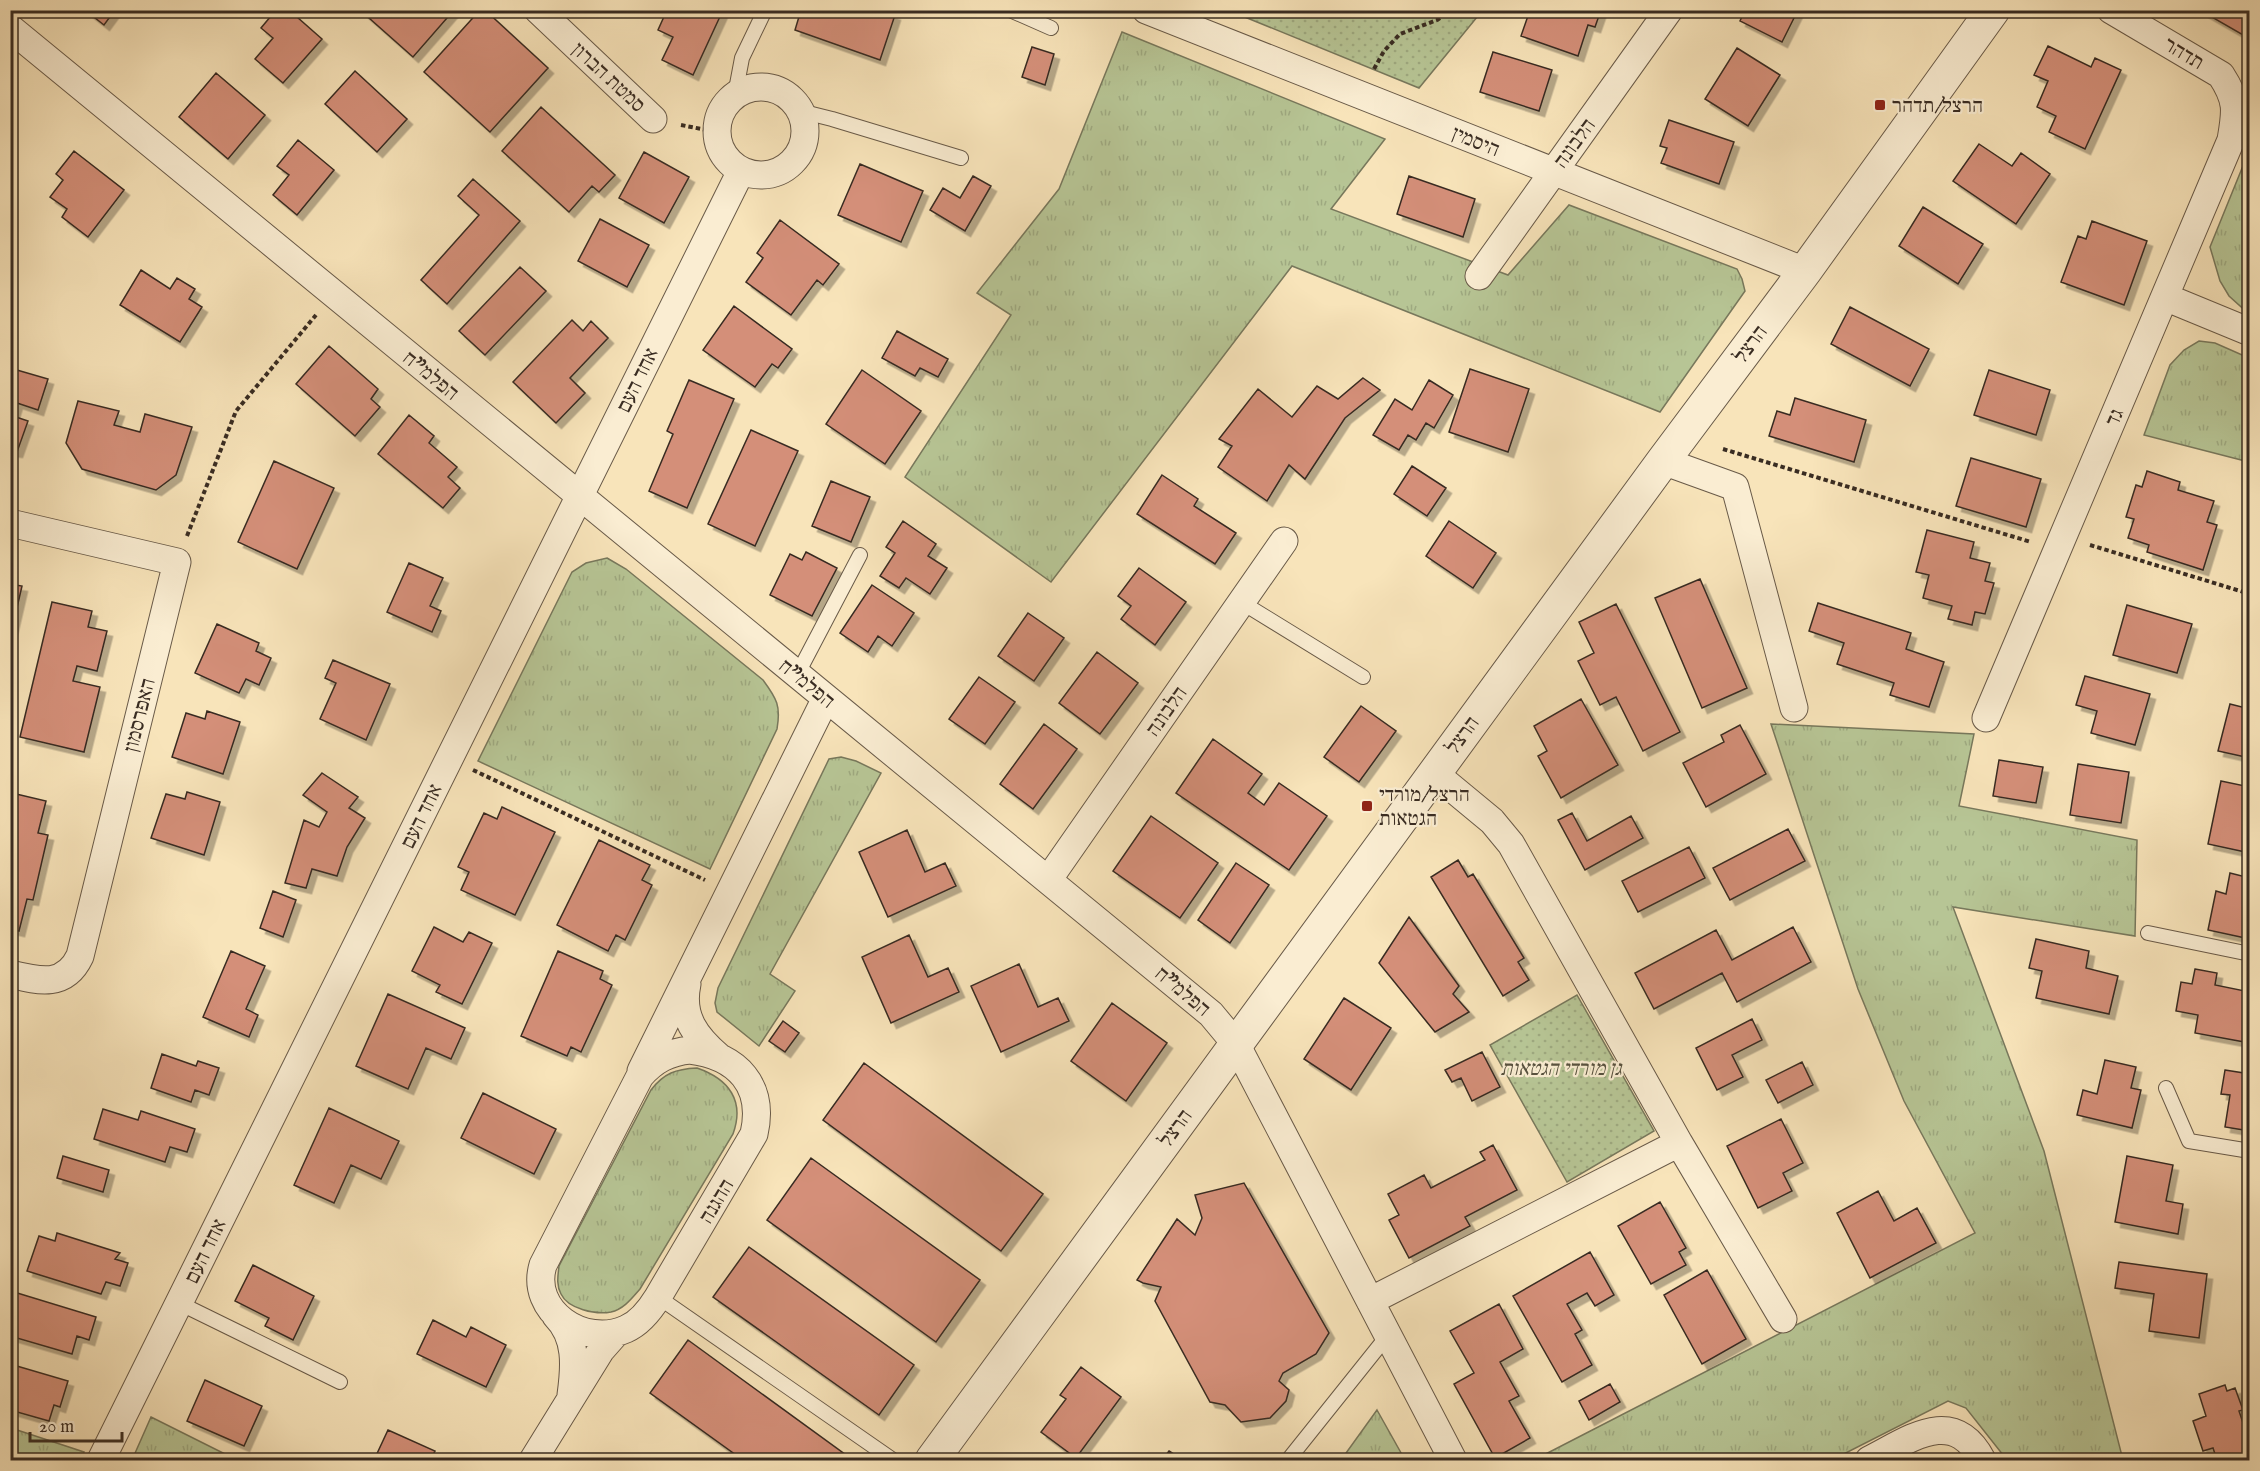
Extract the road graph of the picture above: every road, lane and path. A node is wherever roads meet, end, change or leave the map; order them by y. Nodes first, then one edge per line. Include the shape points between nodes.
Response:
1 (538, 10) edge
2 (765, 10) edge
3 (1010, 10) edge
4 (1146, 10) edge
5 (1452, 10) edge
6 (1669, 10) edge
7 (1993, 10) edge
8 (2111, 10) edge
9 (10, 28) edge
10 (1051, 28) dead end
11 (1358, 94) junction
12 (735, 95) junction
13 (800, 111) junction
14 (2243, 116) edge
15 (653, 119) joint
16 (717, 132) junction
17 (961, 158) dead end
18 (741, 171) junction
19 (1554, 171) junction
20 (1805, 271) junction
21 (1479, 276) dead end
22 (333, 294) junction
23 (2165, 297) junction
24 (2250, 332) edge
25 (1672, 449) junction
26 (579, 496) junction
27 (10, 523) edge
28 (1284, 541) dead end
29 (2061, 544) junction
30 (860, 555) dead end
31 (177, 562) junction
32 (2250, 594) edge
33 (1241, 602) junction
34 (797, 675) junction
35 (1363, 677) dead end
36 (825, 698) junction
37 (1794, 708) dead end
38 (1986, 718) dead end
39 (449, 759) junction
40 (1434, 773) junction
41 (1048, 880) junction
42 (730, 892) junction
43 (2148, 933) dead end
44 (2250, 954) edge
45 (10, 974) edge
46 (688, 977) junction
47 (1236, 1044) junction
48 (721, 1058) junction
49 (634, 1086) junction
50 (2166, 1088) dead end
51 (1679, 1143) junction
52 (2250, 1151) edge
53 (658, 1297) junction
54 (1370, 1301) junction
55 (179, 1303) junction
56 (555, 1315) junction
57 (1783, 1319) dead end
58 (616, 1333) junction
59 (1388, 1335) junction
60 (340, 1382) dead end
61 (571, 1399) junction
62 (101, 1461) edge
63 (533, 1461) edge
64 (893, 1461) edge
65 (932, 1461) edge
66 (1288, 1461) edge
67 (1453, 1461) edge
68 (1869, 1461) edge
69 (1982, 1461) edge

1 - 15 street, סמטת הברון
2 - 12 lane via 742,58
3 - 10 lane
4 - 11 street, היסמין
5 - 11 path via 1400,34 1384,51
6 - 19 street, הלבונה
7 - 20 street, הרצל
8 - 14 street, תדהר via 2221,75
9 - 22 street, הפלמ"ח
11 - 19 street, היסמין
12 - 13 street via 754,88 774,89 792,100
12 - 16 street via 722,111
13 - 17 lane
13 - 18 street via 805,124 804,138 792,163 768,175
14 - 23 street, גד
15 - 16 path
16 - 18 street via 722,151
18 - 26 street, אחד העם
19 - 20 street, היסמין
19 - 21 street, הלבונה
20 - 25 street, הרצל
22 - 26 street, הפלמ"ח
22 - 31 path via 236,411
23 - 24 street
23 - 29 street, גד
25 - 29 path
25 - 37 street via 1735,487
25 - 40 street, הרצל
26 - 34 street, הפלמ"ח
26 - 39 street, אחד העם
27 - 31 street
28 - 33 street, הלבונה
29 - 32 path
29 - 38 street, גד
30 - 34 lane
31 - 45 street, האפרסמון via 80,956 68,972 52,980
33 - 35 lane
33 - 41 street, הלבונה
34 - 36 street, הפלמ"ח
36 - 41 street, הפלמ"ח
36 - 42 street, ההגנה
39 - 42 path
39 - 55 street, אחד העם
40 - 47 street, הרצל
40 - 51 street via 1492,821 1511,844
41 - 47 street, הפלמ"ח via 1211,1014
42 - 46 street, ההגנה
43 - 44 lane
46 - 48 street, ההגנה via 685,1000 691,1026 700,1040
46 - 49 street, ההגנה
47 - 54 street, הפלמ"ח
47 - 65 street, הרצל
48 - 49 street, ההגנה via 690,1050 671,1053 647,1068
48 - 53 street, ההגנה via 744,1076 754,1092 758,1112 754,1134
49 - 56 street, ההגנה via 543,1265 540,1289
50 - 52 lane via 2189,1141
51 - 54 street
51 - 57 street
53 - 58 street, ההגנה via 639,1320
53 - 64 lane
54 - 59 street, הפלמ"ח
55 - 60 lane
55 - 62 street, אחד העם
56 - 58 street via 587,1332
56 - 61 street, ההגנה via 566,1328 572,1345
58 - 61 street, ההגנה
59 - 66 lane
59 - 67 street, הפלמ"ח
61 - 63 street, ההגנה
68 - 69 street via 1925,1433 1946,1430 1968,1440

